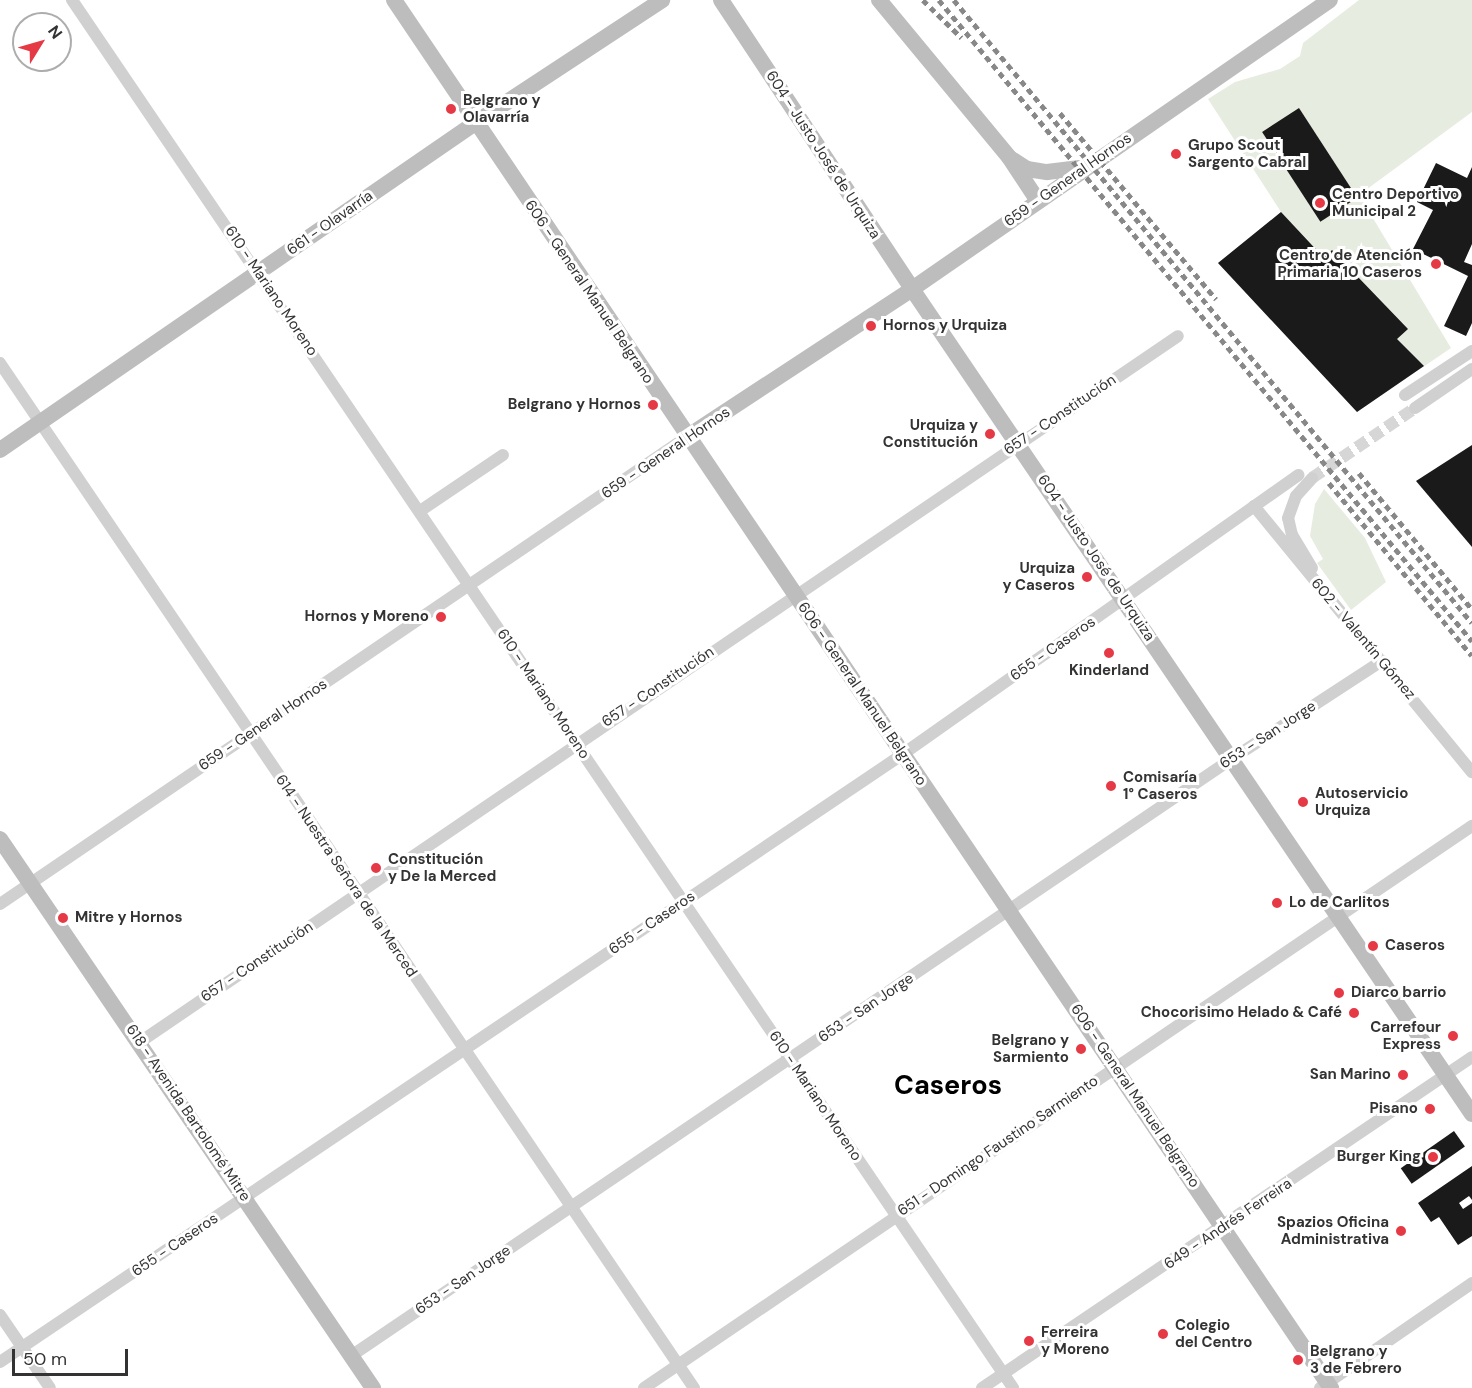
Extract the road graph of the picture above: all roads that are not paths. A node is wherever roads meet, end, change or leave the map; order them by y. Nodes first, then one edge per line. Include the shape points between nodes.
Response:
1 (72, 0) edge
2 (394, 0) edge
3 (662, 0) edge
4 (721, 0) edge
5 (879, 0) edge
6 (1330, 0) edge
7 (475, 123) junction
8 (1009, 157) junction
9 (1081, 168) junction
10 (1038, 201) junction
11 (258, 273) junction
12 (912, 289) junction
13 (1178, 336) dead end
14 (1472, 351) edge
15 (0, 363) edge
16 (1472, 369) edge
17 (1405, 395) tunnel mouth
18 (1415, 408) tunnel mouth
19 (40, 423) junction
20 (687, 437) junction
21 (1018, 443) junction
22 (0, 450) edge
23 (503, 455) dead end
24 (1298, 475) tunnel mouth
25 (1312, 478) tunnel mouth
26 (1254, 506) junction
27 (420, 511) junction
28 (470, 588) junction
29 (795, 594) junction
30 (1124, 599) junction
31 (1332, 602) junction
32 (1382, 661) junction
33 (250, 734) junction
34 (577, 742) junction
35 (903, 754) junction
36 (1233, 758) junction
37 (1472, 772) edge
38 (1472, 826) edge
39 (0, 839) edge
40 (30, 883) junction
41 (359, 893) junction
42 (0, 903) edge
43 (682, 903) junction
44 (1009, 912) junction
45 (1339, 915) junction
46 (140, 1042) junction
47 (465, 1052) junction
48 (1472, 1057) edge
49 (790, 1059) junction
50 (1116, 1067) junction
51 (1446, 1075) junction
52 (1472, 1114) edge
53 (245, 1198) junction
54 (572, 1207) junction
55 (896, 1215) junction
56 (1224, 1228) junction
57 (1472, 1283) edge
58 (0, 1315) edge
59 (22, 1348) junction
60 (351, 1356) junction
61 (0, 1362) edge
62 (678, 1364) junction
63 (1004, 1374) junction
64 (1326, 1386) edge
65 (50, 1388) edge
66 (373, 1388) edge
67 (644, 1388) edge
68 (694, 1388) edge
69 (982, 1388) edge
70 (1013, 1388) edge

1 - 11 street, 610 - Mariano Moreno
2 - 7 street, 606 - General Manuel Belgrano
3 - 7 street, 661 - Olavarría
4 - 12 street, 604 - Justo José de Urquiza
5 - 8 street
6 - 9 street, 659 - General Hornos
7 - 11 street, 661 - Olavarría
7 - 20 street, 606 - General Manuel Belgrano
8 - 9 street via 1027,169 1047,172
8 - 10 street
9 - 10 street, 659 - General Hornos
10 - 12 street, 659 - General Hornos
11 - 19 street, 661 - Olavarría
11 - 27 street, 610 - Mariano Moreno
12 - 20 street, 659 - General Hornos
12 - 21 street, 604 - Justo José de Urquiza
13 - 21 street, 657 - Constitución
14 - 17 street
15 - 19 street, 614 - Nuestra Señora de la Merced
16 - 18 street
19 - 22 street, 661 - Olavarría
19 - 33 street, 614 - Nuestra Señora de la Merced
20 - 28 street, 659 - General Hornos
20 - 29 street, 606 - General Manuel Belgrano
21 - 29 street, 657 - Constitución
21 - 30 street, 604 - Justo José de Urquiza
23 - 27 street
24 - 26 street, 655 - Caseros
25 - 31 street via 1296,496 1289,527
26 - 30 street, 655 - Caseros
26 - 31 street, 602 - Valentín Gómez
27 - 28 street, 610 - Mariano Moreno
28 - 33 street, 659 - General Hornos
28 - 34 street, 610 - Mariano Moreno
29 - 34 street, 657 - Constitución
29 - 35 street, 606 - General Manuel Belgrano
30 - 35 street, 655 - Caseros
30 - 36 street, 604 - Justo José de Urquiza
31 - 32 street, 602 - Valentín Gómez
32 - 36 street, 653 - San Jorge
32 - 37 street, 602 - Valentín Gómez
33 - 40 street, 659 - General Hornos
33 - 41 street, 614 - Nuestra Señora de la Merced
34 - 41 street, 657 - Constitución
34 - 43 street, 610 - Mariano Moreno
35 - 43 street, 655 - Caseros
35 - 44 street, 606 - General Manuel Belgrano
36 - 44 street, 653 - San Jorge
36 - 45 street, 604 - Justo José de Urquiza
38 - 45 street, 651 - Domingo Faustino Sarmiento
39 - 40 street, 618 - Avenida Bartolomé Mitre
40 - 42 street, 659 - General Hornos
40 - 46 street, 618 - Avenida Bartolomé Mitre
41 - 46 street, 657 - Constitución
41 - 47 street, 614 - Nuestra Señora de la Merced
43 - 47 street, 655 - Caseros
43 - 49 street, 610 - Mariano Moreno
44 - 49 street, 653 - San Jorge
44 - 50 street, 606 - General Manuel Belgrano
45 - 50 street, 651 - Domingo Faustino Sarmiento
45 - 51 street, 604 - Justo José de Urquiza
46 - 53 street, 618 - Avenida Bartolomé Mitre
47 - 53 street, 655 - Caseros
47 - 54 street, 614 - Nuestra Señora de la Merced
48 - 51 street, 649 - Andrés Ferreira
49 - 54 street, 653 - San Jorge
49 - 55 street, 610 - Mariano Moreno
50 - 55 street, 651 - Domingo Faustino Sarmiento
50 - 56 street, 606 - General Manuel Belgrano
51 - 52 street, 604 - Justo José de Urquiza
51 - 56 street, 649 - Andrés Ferreira
53 - 59 street, 655 - Caseros
53 - 60 street, 618 - Avenida Bartolomé Mitre
54 - 60 street, 653 - San Jorge
54 - 62 street, 614 - Nuestra Señora de la Merced
55 - 62 street, 651 - Domingo Faustino Sarmiento
55 - 63 street, 610 - Mariano Moreno
56 - 63 street, 649 - Andrés Ferreira
56 - 64 street, 606 - General Manuel Belgrano
57 - 64 street
58 - 59 street
59 - 61 street, 655 - Caseros
59 - 65 street
60 - 66 street, 618 - Avenida Bartolomé Mitre
62 - 67 street, 651 - Domingo Faustino Sarmiento
62 - 68 street, 614 - Nuestra Señora de la Merced
63 - 69 street, 649 - Andrés Ferreira
63 - 70 street, 610 - Mariano Moreno

